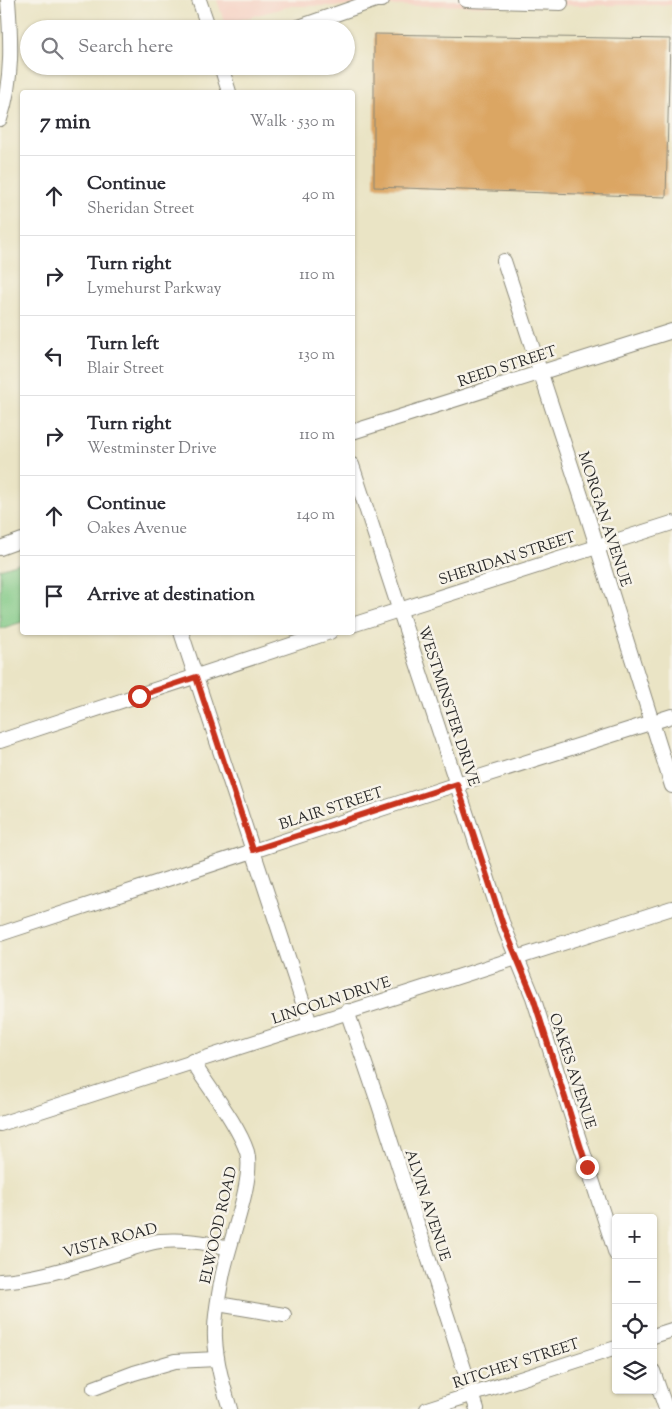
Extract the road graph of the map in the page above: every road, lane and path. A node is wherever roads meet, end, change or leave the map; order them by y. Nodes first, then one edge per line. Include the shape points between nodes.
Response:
1 (8, 0) edge
2 (199, 0) edge
3 (382, 0) edge
4 (466, 0) edge
5 (561, 3) dead end
6 (206, 20) edge
7 (319, 20) edge
8 (224, 75) edge
9 (229, 90) edge
10 (0, 119) edge
11 (504, 261) dead end
12 (672, 331) edge
13 (541, 372) junction
14 (355, 431) edge
15 (355, 474) edge
16 (672, 523) edge
17 (20, 541) edge
18 (597, 547) junction
19 (0, 548) edge
20 (400, 610) junction
21 (355, 624) edge
22 (182, 635) edge
23 (321, 635) edge
24 (196, 677) junction
25 (672, 716) edge
26 (652, 722) junction
27 (0, 741) edge
28 (457, 784) junction
29 (672, 786) edge
30 (253, 850) junction
31 (672, 908) edge
32 (0, 934) edge
33 (517, 957) junction
34 (347, 1011) junction
35 (310, 1024) junction
36 (192, 1062) junction
37 (0, 1124) edge
38 (612, 1242) edge
39 (229, 1248) junction
40 (0, 1281) edge
41 (218, 1304) junction
42 (284, 1315) dead end
43 (672, 1330) edge
44 (657, 1335) edge
45 (613, 1349) edge
46 (217, 1359) junction
47 (657, 1383) edge
48 (94, 1388) dead end
49 (472, 1394) junction
50 (230, 1409) edge
51 (426, 1409) edge
52 (477, 1409) edge
53 (666, 1409) edge

1 - 10 street via 10,72
2 - 6 street
3 - 7 street
4 - 5 street
8 - 9 street
11 - 13 street, MORGAN AVENUE
12 - 13 street, REED STREET
13 - 14 street, REED STREET
13 - 18 street, MORGAN AVENUE
15 - 20 street, WESTMINSTER DRIVE
16 - 18 street, SHERIDAN STREET
17 - 19 street
18 - 20 street, SHERIDAN STREET
18 - 26 street, MORGAN AVENUE
20 - 21 street, SHERIDAN STREET
20 - 28 street, WESTMINSTER DRIVE
22 - 24 street
23 - 24 street
24 - 27 street
24 - 30 street
25 - 26 street, BLAIR STREET
26 - 28 street, BLAIR STREET
26 - 29 street, MORGAN AVENUE
28 - 30 street, BLAIR STREET
28 - 33 street, WESTMINSTER DRIVE via 502,922
30 - 32 street, BLAIR STREET
30 - 35 street
31 - 33 street, LINCOLN DRIVE
33 - 34 street, LINCOLN DRIVE
33 - 38 street, OAKES AVENUE via 533,997
34 - 35 street, LINCOLN DRIVE
34 - 49 street, ALVIN AVENUE
35 - 36 street, LINCOLN DRIVE
36 - 37 street, LINCOLN DRIVE
36 - 39 street, ELWOOD ROAD via 235,1127 247,1152 246,1186
39 - 40 street, VISTA ROAD via 189,1240 159,1241 44,1276
39 - 41 street, ELWOOD ROAD
41 - 42 street
41 - 46 street, ELWOOD ROAD
43 - 44 street
45 - 49 street, RITCHEY STREET
46 - 48 street via 175,1361
46 - 50 street, ELWOOD ROAD
47 - 53 street
49 - 51 street, RITCHEY STREET
49 - 52 street, ALVIN AVENUE

